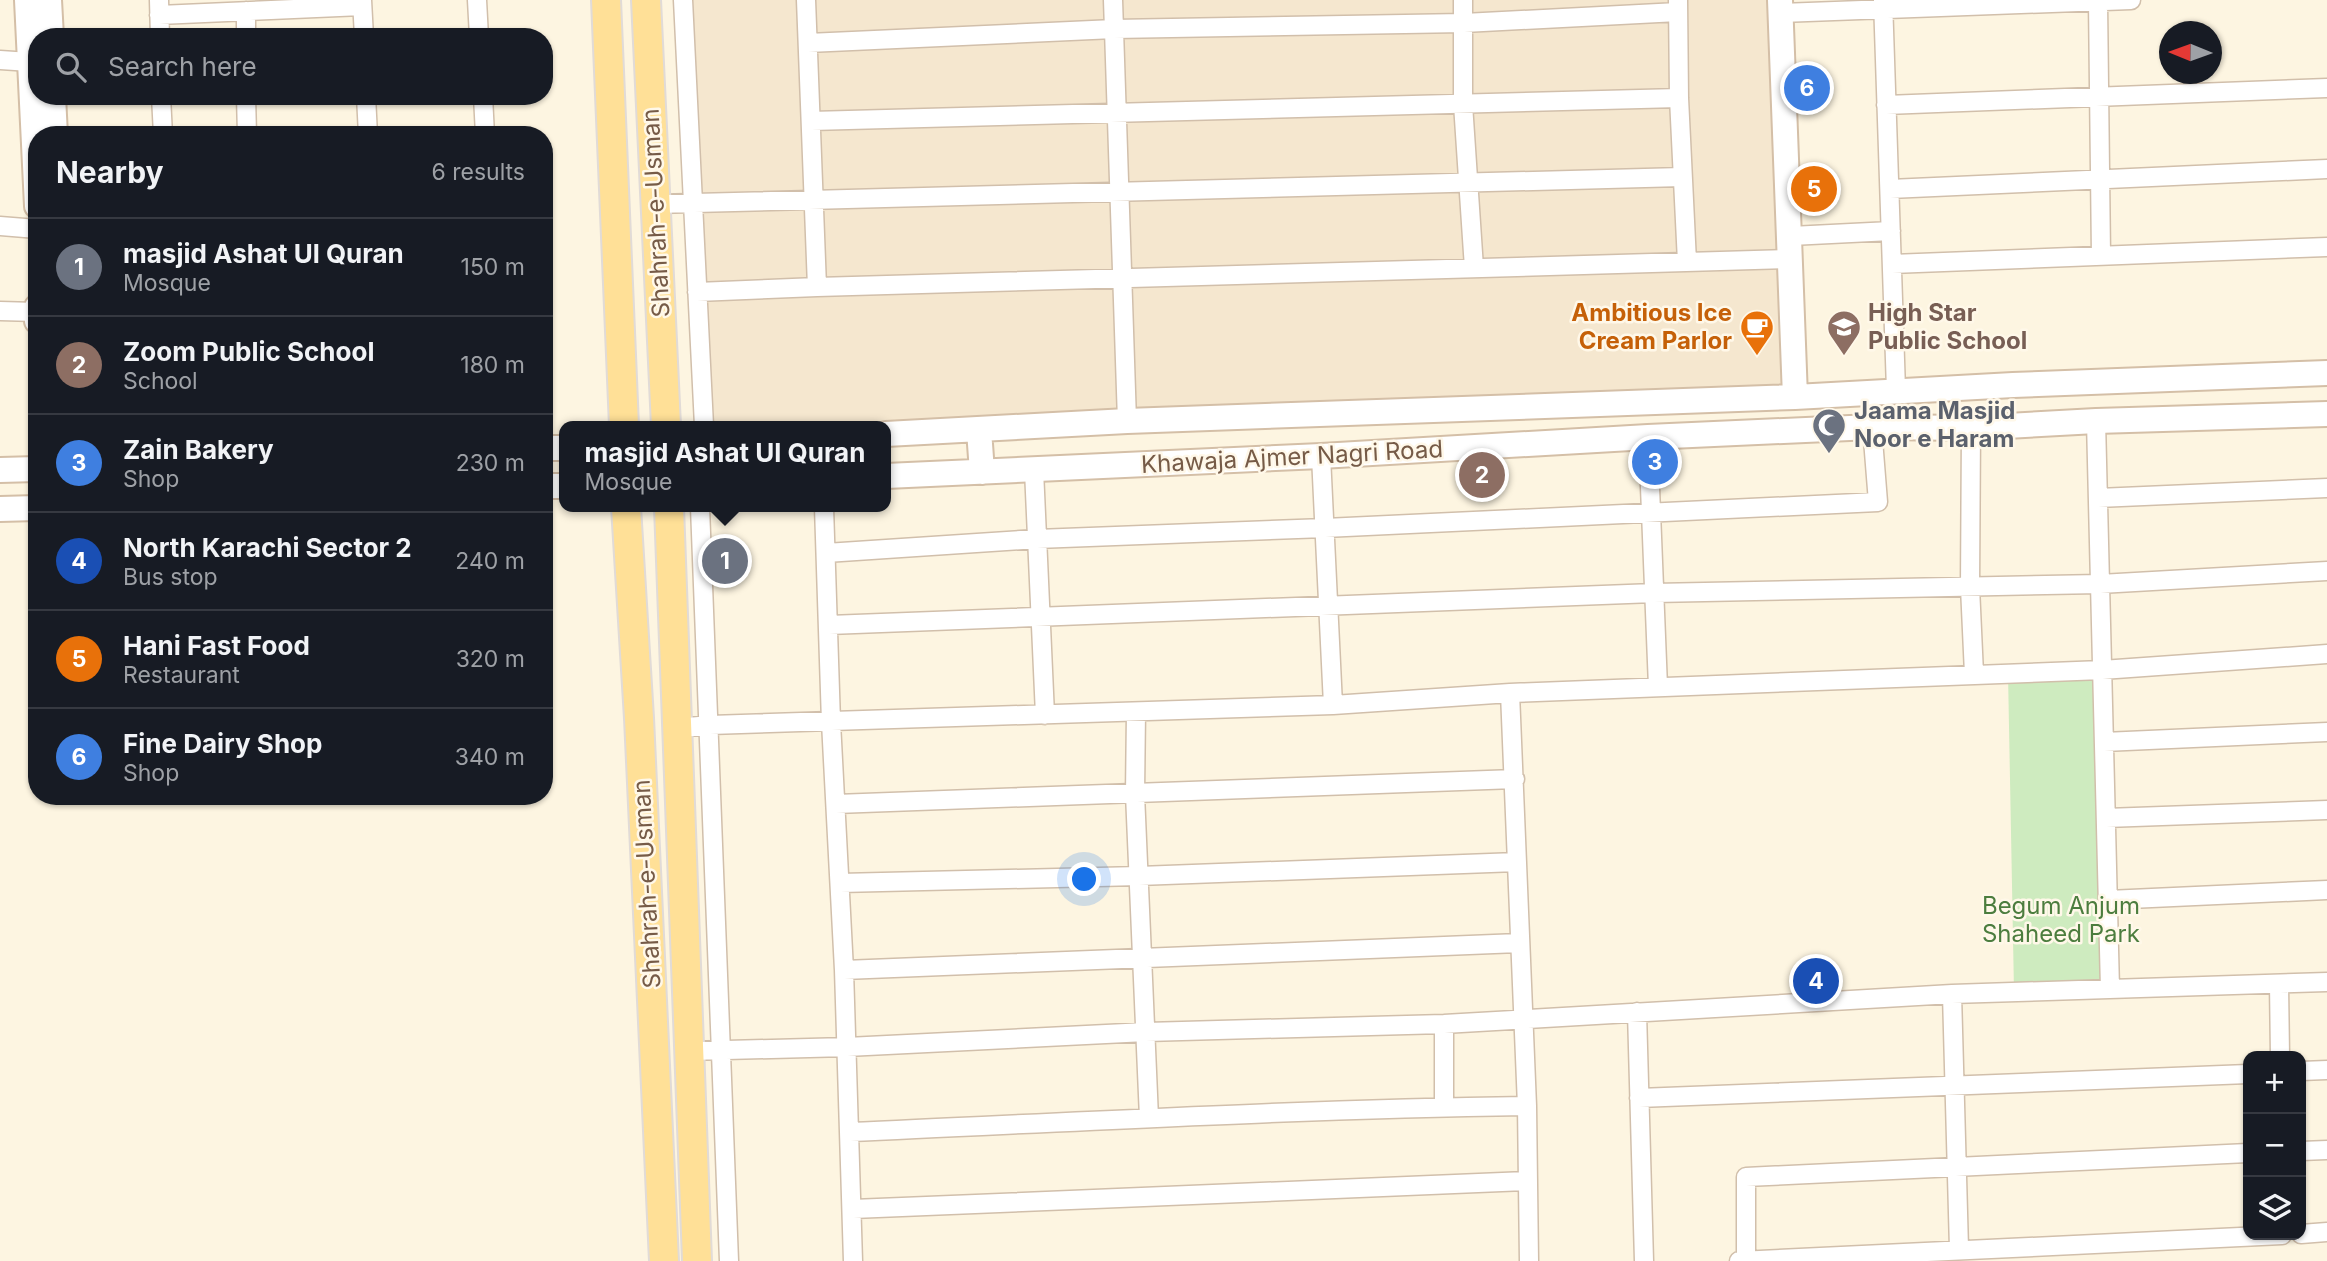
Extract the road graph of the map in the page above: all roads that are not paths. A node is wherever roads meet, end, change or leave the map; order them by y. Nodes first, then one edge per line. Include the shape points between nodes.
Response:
1 (27, 0) edge
2 (50, 0) edge
3 (477, 0) edge
4 (606, 0) edge
5 (646, 0) edge
6 (683, 0) edge
7 (806, 0) edge
8 (1113, 0) edge
9 (1463, 0) edge
10 (2131, 0) edge
11 (2098, 1) edge
12 (362, 3) edge
13 (1883, 5) edge
14 (1678, 6) edge
15 (1780, 7) edge
16 (159, 8) edge
17 (246, 11) junction
18 (1464, 23) junction
19 (28, 28) edge
20 (51, 28) edge
21 (160, 28) edge
22 (246, 28) edge
23 (363, 28) edge
24 (479, 28) edge
25 (1114, 29) junction
26 (808, 43) junction
27 (0, 60) edge
28 (28, 62) edge
29 (2327, 88) edge
30 (2099, 97) junction
31 (1679, 98) junction
32 (1463, 104) junction
33 (32, 105) edge
34 (53, 105) edge
35 (162, 105) edge
36 (246, 105) edge
37 (366, 105) edge
38 (483, 105) edge
39 (1886, 105) junction
40 (1116, 113) junction
41 (811, 121) junction
42 (33, 126) edge
43 (55, 126) edge
44 (163, 126) edge
45 (247, 126) edge
46 (368, 126) edge
47 (485, 126) edge
48 (2327, 169) edge
49 (1682, 177) junction
50 (2100, 180) junction
51 (1468, 183) junction
52 (1889, 190) junction
53 (1119, 193) junction
54 (814, 198) junction
55 (693, 203) junction
56 (655, 204) junction
57 (0, 226) edge
58 (28, 228) edge
59 (1891, 231) junction
60 (2327, 247) edge
61 (1791, 248) junction
62 (2101, 256) junction
63 (1686, 262) junction
64 (1892, 264) junction
65 (1474, 268) junction
66 (1121, 278) junction
67 (817, 287) junction
68 (698, 292) junction
69 (28, 309) edge
70 (0, 311) edge
71 (2327, 373) edge
72 (2013, 385) junction
73 (1896, 390) junction
74 (1796, 397) junction
75 (1499, 408) junction
76 (2327, 414) edge
77 (624, 421) edge
78 (666, 421) edge
79 (704, 421) edge
80 (1127, 421) junction
81 (2096, 421) junction
82 (2015, 425) junction
83 (1872, 427) junction
84 (1971, 428) junction
85 (979, 430) junction
86 (891, 434) edge
87 (1648, 437) junction
88 (1502, 445) junction
89 (1321, 456) junction
90 (28, 469) edge
91 (0, 470) edge
92 (1034, 470) junction
93 (982, 472) junction
94 (891, 476) edge
95 (2327, 488) edge
96 (2098, 498) junction
97 (28, 508) edge
98 (0, 509) edge
99 (625, 512) edge
100 (669, 512) edge
101 (700, 512) edge
102 (824, 512) edge
103 (1652, 512) junction
104 (1325, 528) junction
105 (1037, 539) junction
106 (826, 554) junction
107 (2327, 570) edge
108 (2100, 584) junction
109 (1970, 587) junction
110 (1654, 593) junction
111 (1329, 606) junction
112 (1040, 617) junction
113 (829, 625) junction
114 (2327, 654) edge
115 (2102, 670) junction
116 (1974, 674) junction
117 (1658, 687) junction
118 (1510, 693) junction
119 (1333, 705) junction
120 (1136, 712) junction
121 (1045, 715) junction
122 (831, 722) junction
123 (710, 725) junction
124 (677, 728) junction
125 (2327, 732) edge
126 (2104, 742) junction
127 (1515, 779) junction
128 (1135, 794) junction
129 (836, 804) junction
130 (2327, 810) edge
131 (2106, 818) junction
132 (1517, 862) junction
133 (1139, 876) junction
134 (840, 883) junction
135 (2327, 890) edge
136 (2108, 900) junction
137 (1519, 943) junction
138 (1142, 957) junction
139 (844, 970) junction
140 (2327, 982) edge
141 (2279, 984) junction
142 (2110, 989) junction
143 (1952, 993) junction
144 (1637, 1012) junction
145 (1522, 1018) junction
146 (1444, 1024) junction
147 (1146, 1032) junction
148 (847, 1048) junction
149 (688, 1051) junction
150 (722, 1051) junction
151 (2280, 1051) edge
152 (2327, 1070) edge
153 (2306, 1072) edge
154 (2243, 1074) edge
155 (1955, 1085) junction
156 (1639, 1098) junction
157 (1527, 1106) junction
158 (1444, 1107) junction
159 (1149, 1118) junction
160 (850, 1132) junction
161 (2327, 1150) edge
162 (2306, 1151) edge
163 (2243, 1153) edge
164 (1956, 1166) junction
165 (1528, 1181) junction
166 (853, 1209) junction
167 (2327, 1232) edge
168 (2306, 1234) edge
169 (2243, 1237) edge
170 (1959, 1250) junction
171 (664, 1261) edge
172 (697, 1261) edge
173 (729, 1261) edge
174 (853, 1261) edge
175 (1529, 1261) edge
176 (1644, 1261) edge
177 (1739, 1261) edge
178 (1746, 1261) edge

1 - 19 main road
2 - 20 main road
3 - 24 street
4 - 77 main road, Shahrah-e-Usman
5 - 56 main road, Shahrah-e-Usman
6 - 55 street
7 - 26 street
8 - 25 street
9 - 18 street
10 - 11 street
11 - 13 street
11 - 30 street
12 - 17 street
12 - 23 street
13 - 15 street
13 - 39 street
14 - 18 street
14 - 31 street
15 - 61 main road
16 - 17 street
16 - 21 street
17 - 22 street
18 - 25 street
18 - 32 street
25 - 26 street
25 - 40 street
26 - 41 street
27 - 28 street
29 - 30 street
30 - 39 street
30 - 50 street
31 - 32 street
31 - 49 street
32 - 40 street
32 - 51 street
33 - 42 main road
34 - 43 main road
35 - 44 street
36 - 45 street
37 - 46 street
38 - 47 street
39 - 52 street
40 - 41 street
40 - 53 street
41 - 54 street
48 - 50 street
49 - 51 street
49 - 63 street
50 - 52 street
50 - 62 street
51 - 53 street
51 - 65 street
52 - 59 street
53 - 54 street
53 - 66 street
54 - 55 street
54 - 67 street
55 - 56 street
55 - 68 street
56 - 78 main road, Shahrah-e-Usman
57 - 58 street
59 - 61 street
59 - 64 street
60 - 62 street
61 - 63 street
61 - 74 main road
62 - 64 street
63 - 65 street
64 - 73 street
65 - 66 street
66 - 67 street
66 - 80 street
67 - 68 street
68 - 79 street
69 - 70 street
71 - 72 main road, Khawaja Ajmer Nagri Road
72 - 73 main road, Khawaja Ajmer Nagri Road
72 - 82 main road
73 - 74 main road, Khawaja Ajmer Nagri Road
74 - 75 main road, Khawaja Ajmer Nagri Road
75 - 80 main road, Khawaja Ajmer Nagri Road
75 - 88 main road
76 - 81 main road, Khawaja Ajmer Nagri Road
80 - 85 main road, Khawaja Ajmer Nagri Road
81 - 82 main road, Khawaja Ajmer Nagri Road
81 - 96 street
82 - 84 main road, Khawaja Ajmer Nagri Road
83 - 84 main road, Khawaja Ajmer Nagri Road
83 - 87 main road, Khawaja Ajmer Nagri Road
83 - 103 street via 1878,502
84 - 109 street
85 - 86 main road, Khawaja Ajmer Nagri Road
85 - 93 main road
87 - 88 main road, Khawaja Ajmer Nagri Road
87 - 103 street
88 - 89 main road, Khawaja Ajmer Nagri Road
89 - 92 main road, Khawaja Ajmer Nagri Road
89 - 104 street
90 - 91 main road
92 - 93 main road, Khawaja Ajmer Nagri Road
92 - 105 street
93 - 94 main road, Khawaja Ajmer Nagri Road
95 - 96 street
96 - 108 street
97 - 98 main road
99 - 171 main road, Shahrah-e-Usman
100 - 124 main road, Shahrah-e-Usman
101 - 123 street
102 - 106 street
103 - 104 street
103 - 110 street
104 - 105 street
104 - 111 street
105 - 106 street
105 - 112 street
106 - 113 street
107 - 108 street
108 - 109 street
108 - 115 street
109 - 110 street
109 - 116 street
110 - 111 street
110 - 117 street
111 - 112 street
111 - 119 street
112 - 113 street
112 - 121 street
113 - 122 street
114 - 115 street
115 - 116 street
115 - 126 street
116 - 117 street
117 - 118 street
118 - 119 street
118 - 127 street
119 - 120 street
120 - 121 street
120 - 128 street
121 - 122 street
122 - 123 street
122 - 129 street
123 - 124 street
123 - 150 street
124 - 149 main road, Shahrah-e-Usman
125 - 126 street
126 - 131 street
127 - 128 street
127 - 132 street
128 - 129 street
128 - 133 street
129 - 134 street
130 - 131 street
131 - 136 street
132 - 133 street
132 - 137 street
133 - 134 street
133 - 138 street
134 - 139 street
135 - 136 street
136 - 142 street
137 - 138 street
137 - 145 street
138 - 139 street
138 - 147 street
139 - 148 street
140 - 141 street
141 - 142 street
141 - 151 street
142 - 143 street
143 - 144 street
143 - 155 street
144 - 145 street
144 - 156 street
145 - 146 street
145 - 157 street
146 - 147 street
146 - 158 street
147 - 148 street
147 - 159 street
148 - 150 street
148 - 160 street
149 - 150 street
149 - 172 main road, Shahrah-e-Usman
150 - 173 street
152 - 153 street
154 - 155 street
155 - 156 street
155 - 164 street
156 - 176 street
157 - 158 street
157 - 165 street
158 - 159 street
159 - 160 street
160 - 166 street
161 - 162 street
163 - 164 street
164 - 170 street
164 - 178 street via 1746,1177
165 - 166 street
165 - 175 street
166 - 174 street
167 - 168 street
169 - 170 street
170 - 178 street
177 - 178 street

